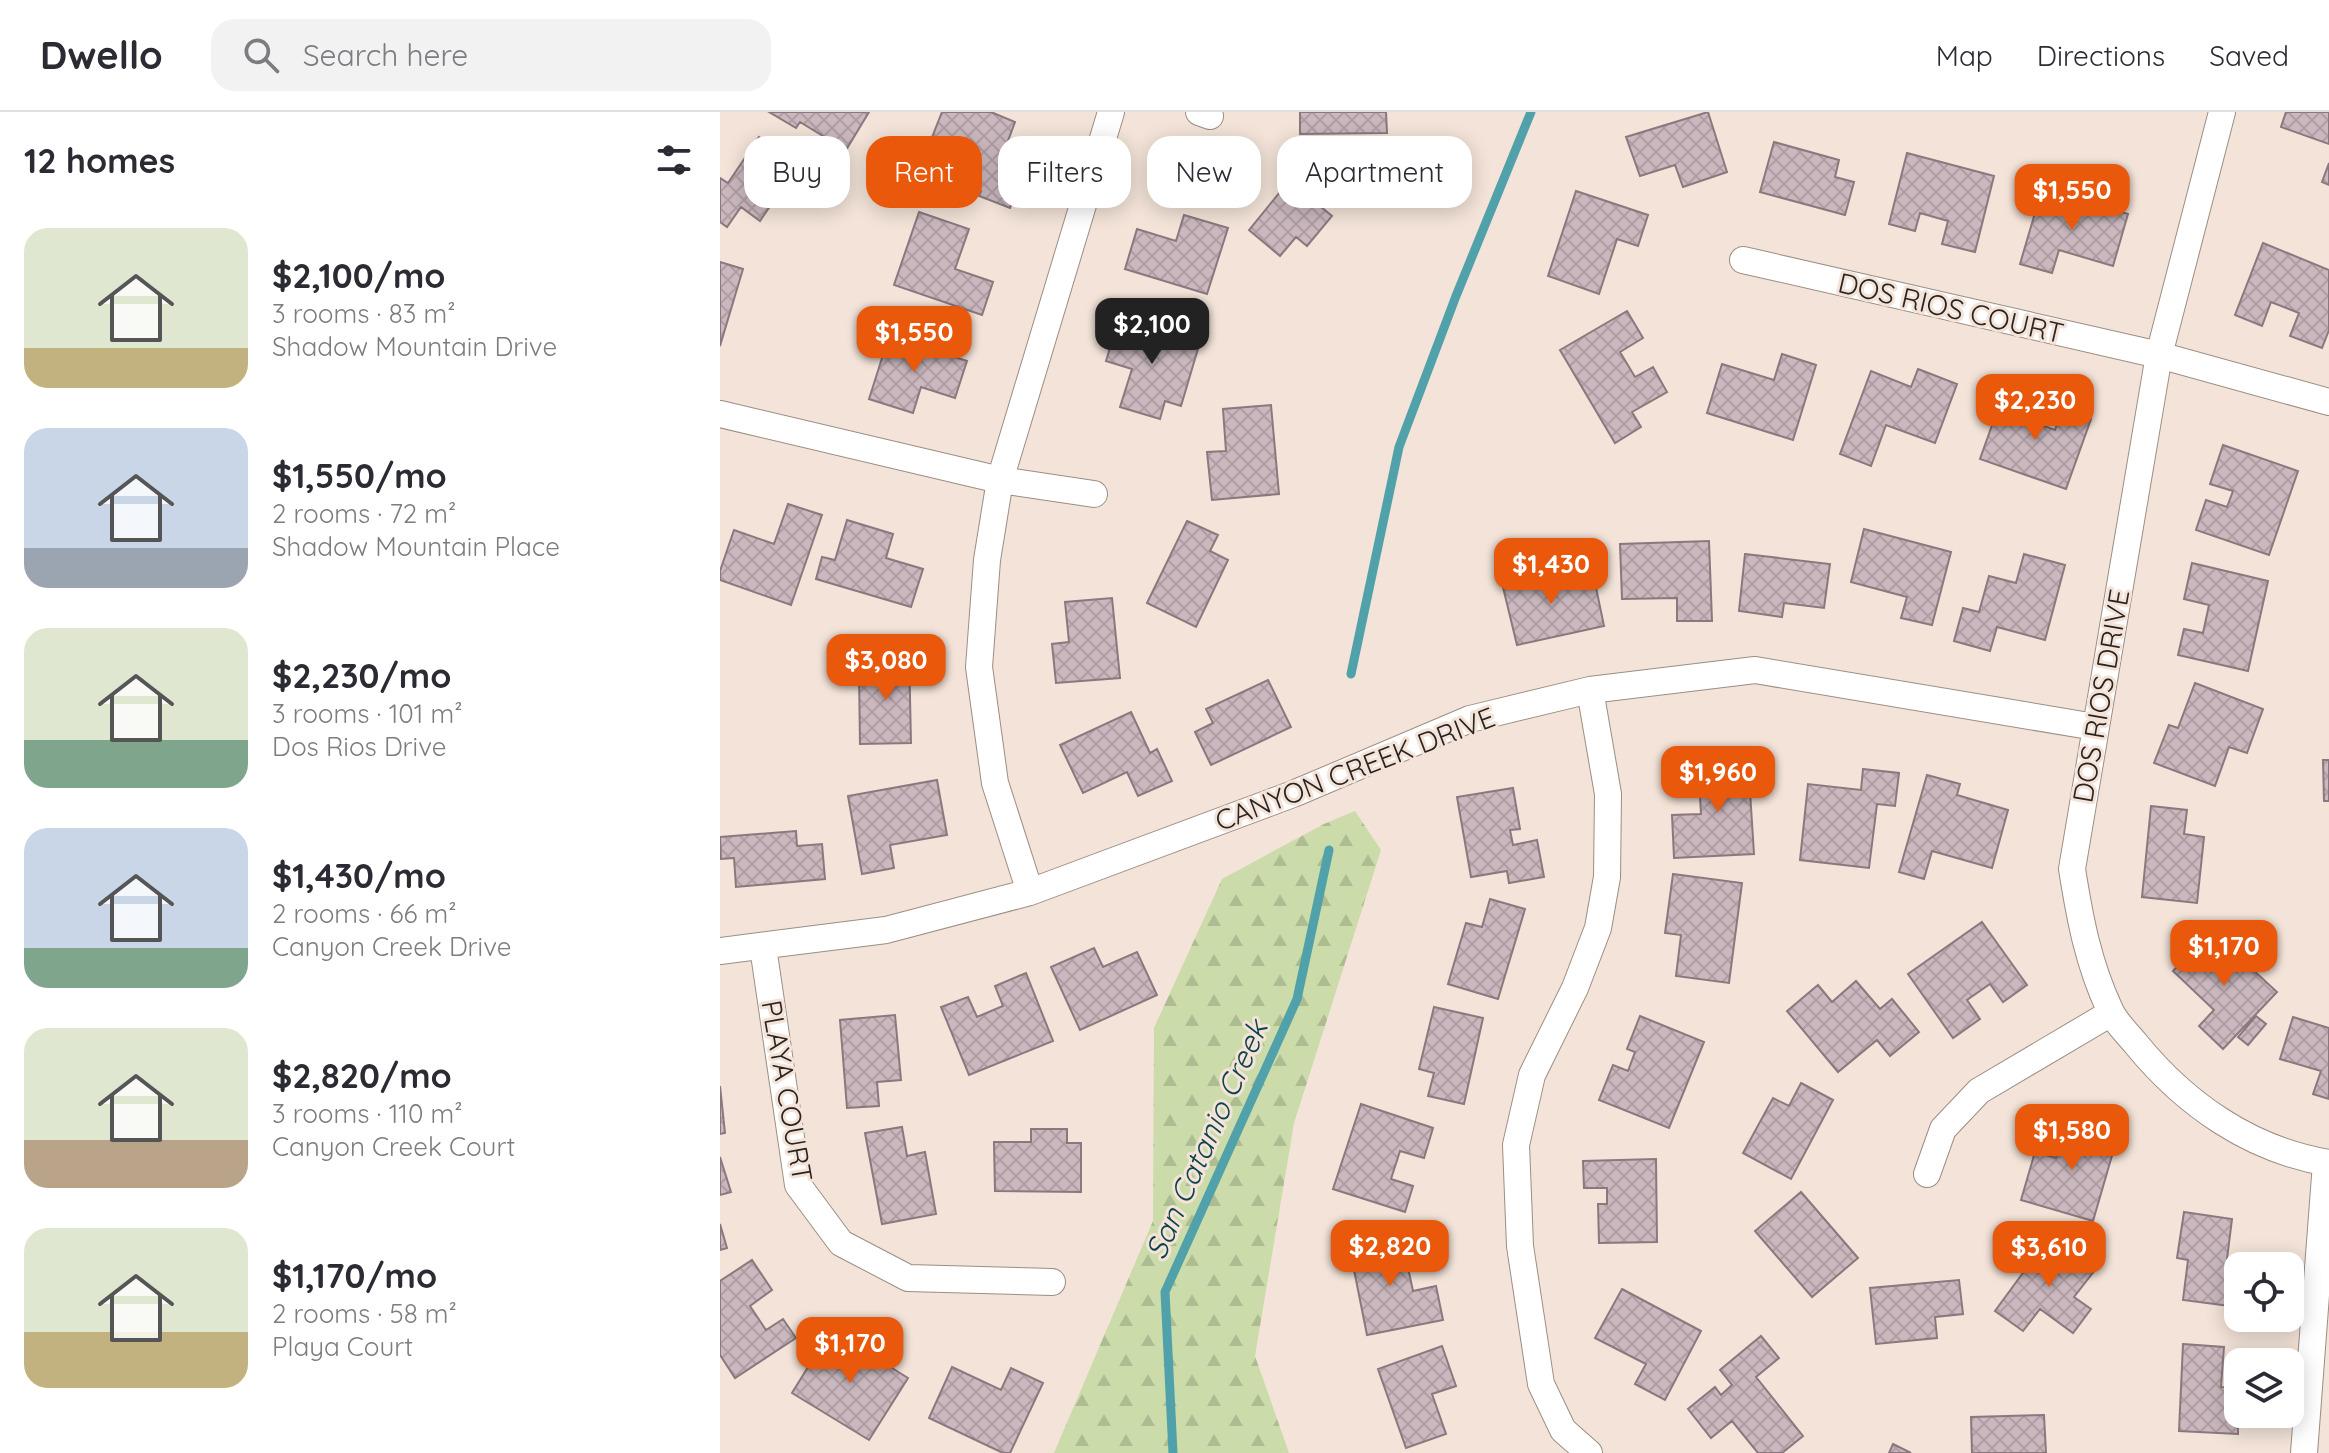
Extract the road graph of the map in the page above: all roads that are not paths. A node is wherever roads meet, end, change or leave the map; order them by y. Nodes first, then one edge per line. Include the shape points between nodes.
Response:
1 (1111, 112) edge
2 (2222, 112) edge
3 (1743, 260) dead end
4 (2159, 355) junction
5 (2329, 402) edge
6 (720, 414) edge
7 (1000, 480) junction
8 (1094, 494) dead end
9 (1590, 690) junction
10 (2095, 727) junction
11 (1030, 892) junction
12 (763, 947) junction
13 (720, 951) edge
14 (2111, 1013) junction
15 (2327, 1163) edge
16 (1927, 1174) dead end
17 (1052, 1282) dead end
18 (1589, 1453) edge
19 (2304, 1453) edge

1 - 7 street
2 - 4 street, DOS RIOS DRIVE
3 - 4 street, DOS RIOS COURT
4 - 5 street, DOS RIOS COURT
4 - 10 street, DOS RIOS DRIVE
6 - 7 street
7 - 8 street
7 - 11 street via 979,667 995,783
9 - 10 street, CANYON CREEK DRIVE via 1755,670
9 - 11 street, CANYON CREEK DRIVE via 1470,719 1293,794
9 - 18 street via 1608,794 1607,877 1598,928 1532,1075 1516,1145 1520,1246 1541,1384 1563,1430
10 - 14 street, DOS RIOS DRIVE via 2072,869 2084,941
11 - 12 street, CANYON CREEK DRIVE via 886,930
12 - 13 street, CANYON CREEK DRIVE
12 - 17 street, PLAYA COURT via 798,1185 841,1243 908,1278
14 - 15 street, DOS RIOS DRIVE via 2162,1076 2216,1120 2268,1146
14 - 16 street via 1979,1091 1943,1129
15 - 19 street

